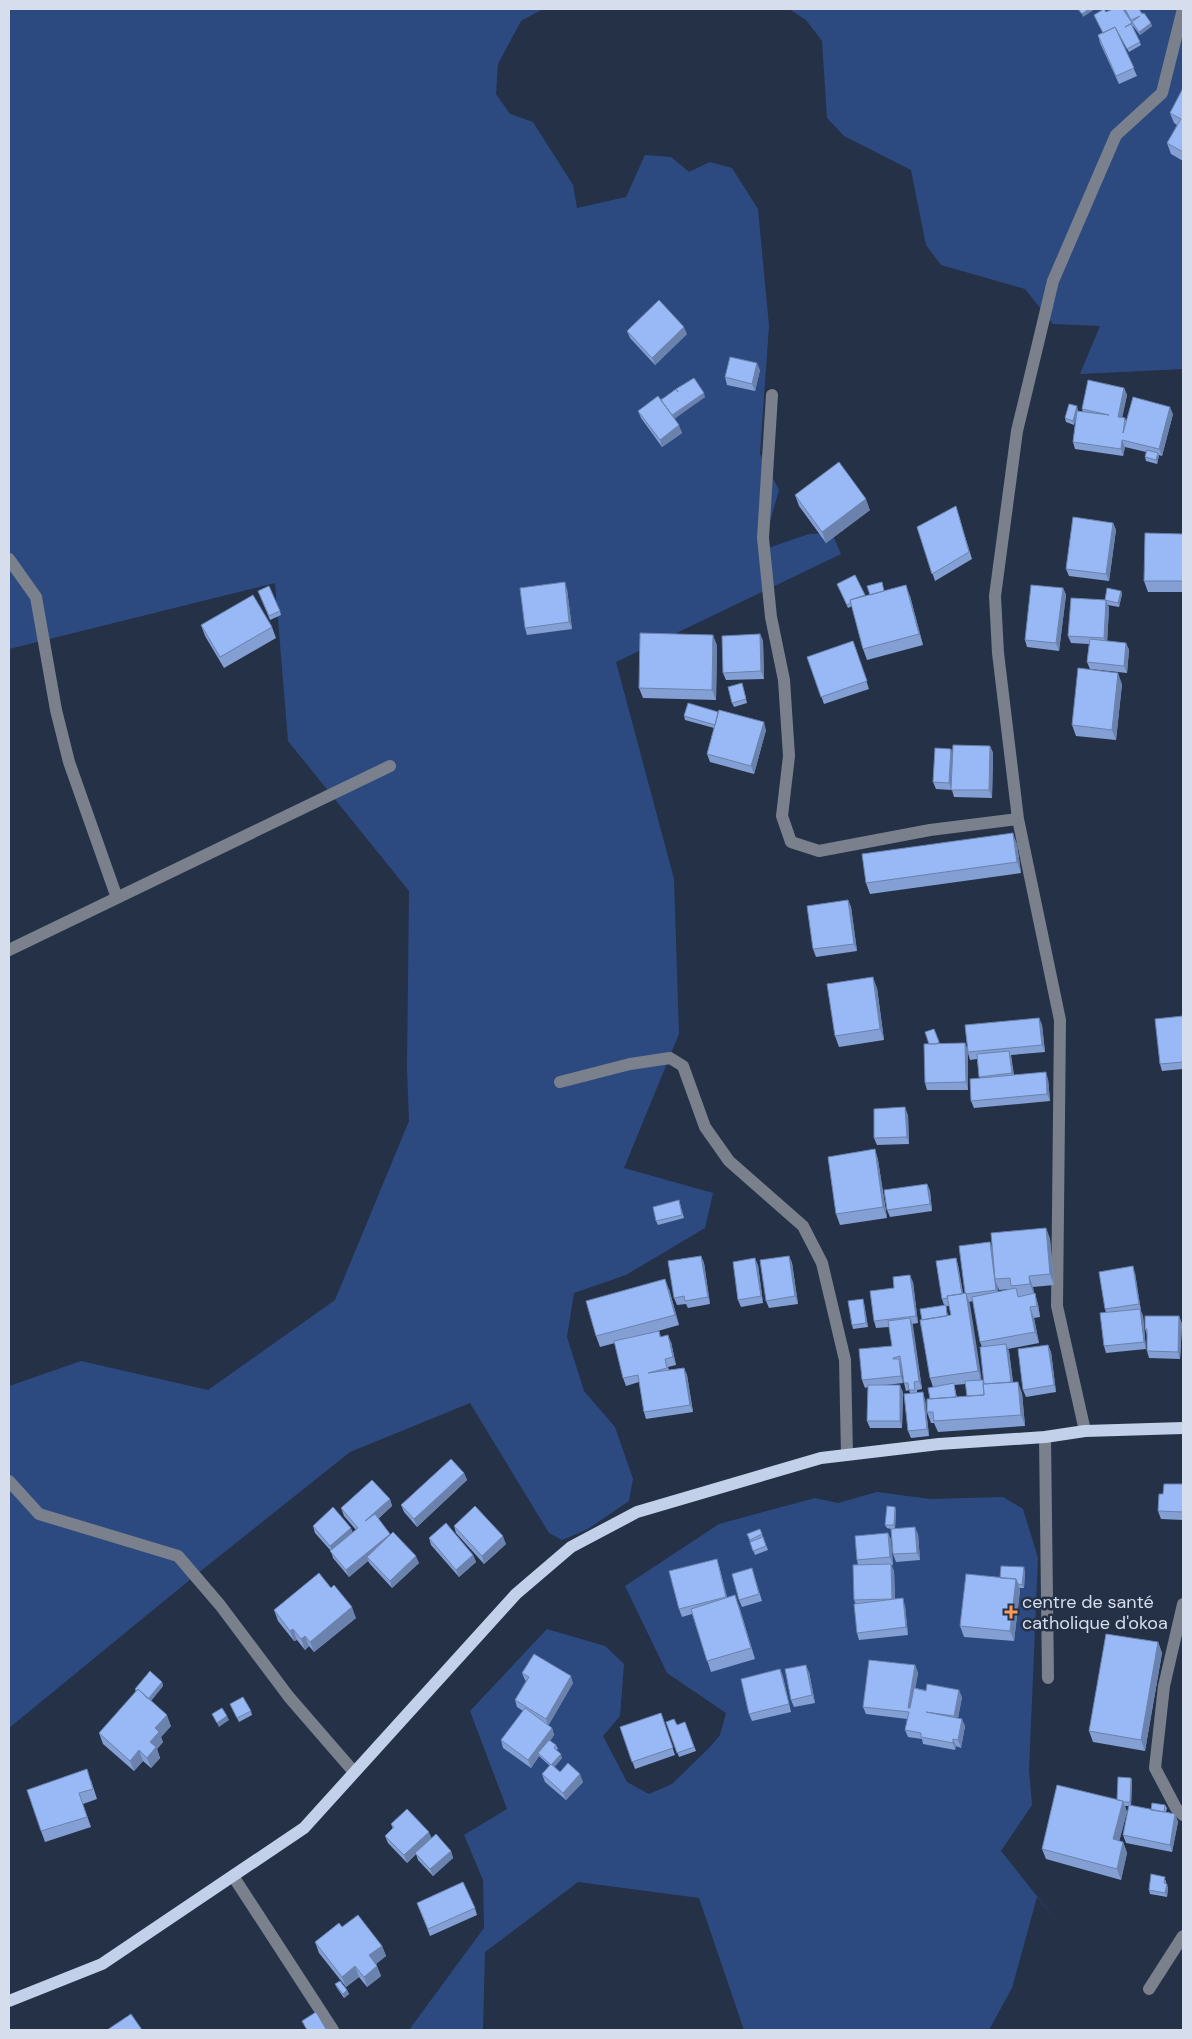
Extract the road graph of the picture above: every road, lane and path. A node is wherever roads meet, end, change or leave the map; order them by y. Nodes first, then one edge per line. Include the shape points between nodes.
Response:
1 (1183, 9) edge
2 (772, 395) dead end
3 (9, 559) edge
4 (390, 766) dead end
5 (1018, 819) junction
6 (117, 898) junction
7 (9, 950) edge
8 (560, 1082) dead end
9 (1183, 1428) edge
10 (1085, 1432) junction
11 (1045, 1437) junction
12 (847, 1455) junction
13 (9, 1481) edge
14 (1183, 1604) edge
15 (1048, 1678) dead end
16 (354, 1772) junction
17 (1183, 1815) edge
18 (233, 1876) junction
19 (1183, 1936) edge
20 (1150, 1989) dead end
21 (9, 2001) edge
22 (333, 2030) edge

1 - 5 street via 1162,93 1116,135 1053,280 1017,432 995,596 998,652
2 - 5 street via 763,538 771,617 784,680 789,756 782,816 791,842 819,851 930,830
3 - 6 street via 36,597 56,710 69,762
4 - 6 street
5 - 10 street via 1060,1020 1056,1306
6 - 7 street
8 - 12 street via 630,1064 670,1058 683,1066 704,1127 729,1161 803,1226 822,1263 845,1360
9 - 10 main road
10 - 11 main road
11 - 12 main road via 939,1444
11 - 15 street
12 - 16 main road via 821,1458 637,1512 571,1547 516,1594
13 - 16 street via 39,1514 178,1556 220,1605 289,1698
14 - 17 street via 1164,1686 1155,1768
16 - 18 main road via 304,1828
18 - 21 main road via 102,1964
18 - 22 street
19 - 20 street

